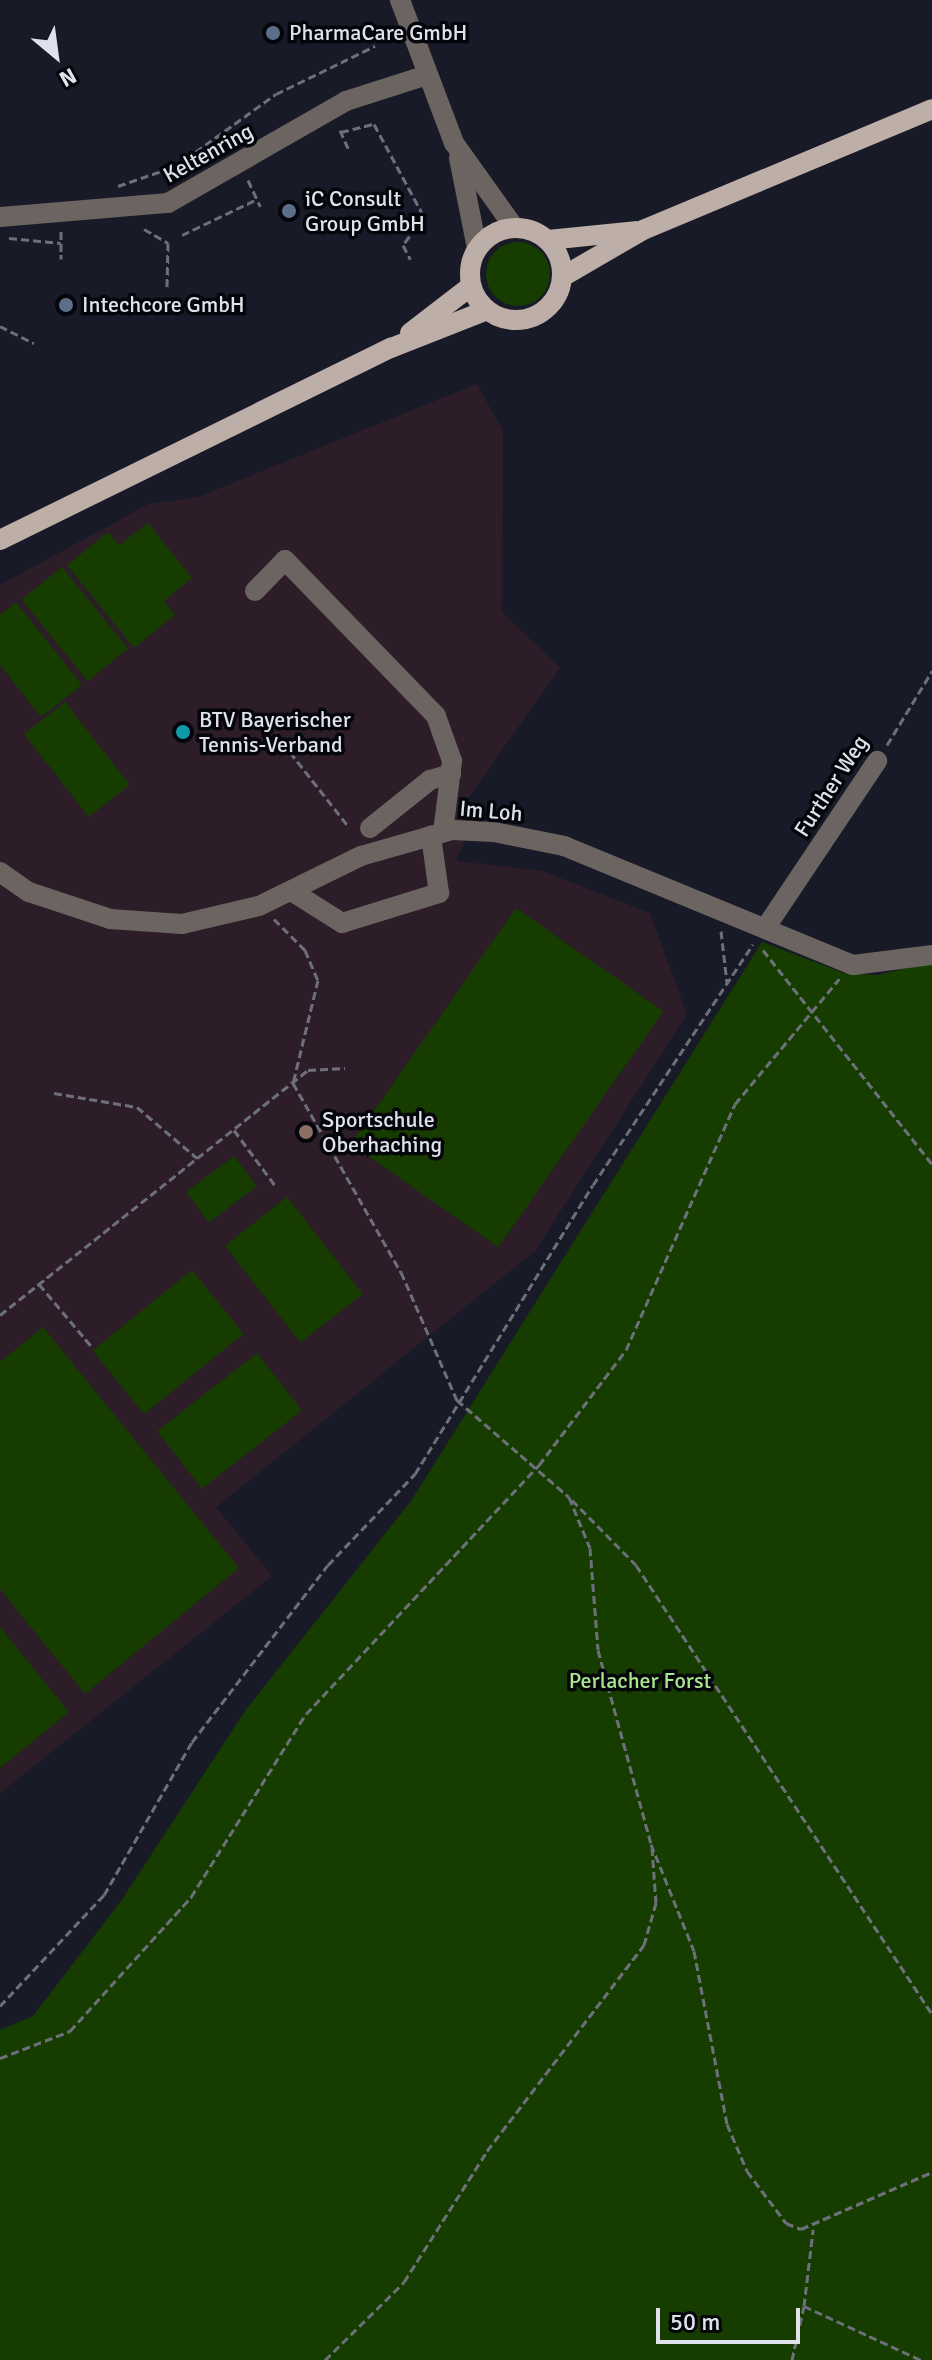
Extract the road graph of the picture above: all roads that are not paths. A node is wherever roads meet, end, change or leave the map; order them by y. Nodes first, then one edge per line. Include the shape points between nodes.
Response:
1 (400, 0) edge
2 (424, 76) junction
3 (932, 109) edge
4 (454, 143) junction
5 (0, 217) edge
6 (514, 227) junction
7 (643, 230) junction
8 (548, 240) junction
9 (477, 248) junction
10 (562, 277) junction
11 (471, 286) junction
12 (487, 310) junction
13 (391, 348) junction
14 (0, 540) edge
15 (255, 591) dead end
16 (877, 761) road end
17 (451, 774) junction
18 (370, 828) dead end
19 (437, 834) junction
20 (0, 872) edge
21 (293, 892) junction
22 (761, 934) junction
23 (932, 955) edge

1 - 2 street
2 - 4 street
2 - 5 street, Keltenring via 346,101 241,166 168,203
3 - 7 main road
4 - 6 street
4 - 9 street
6 - 8 main road
6 - 9 main road
7 - 8 main road
7 - 10 main road
8 - 10 main road
9 - 11 main road
10 - 12 main road via 553,300 534,316 510,320
11 - 12 main road
11 - 13 main road
12 - 13 main road
13 - 14 main road
15 - 17 street via 285,560 303,575 436,716 447,735
16 - 22 street, Further Weg
17 - 18 street via 430,780
17 - 19 street
19 - 21 street, Im Loh via 353,859
19 - 21 street via 439,893 342,923
19 - 22 street, Im Loh via 494,832 564,846 707,903
20 - 21 street, Im Loh via 29,892 137,925 219,919
22 - 23 street, Im Loh via 853,965

